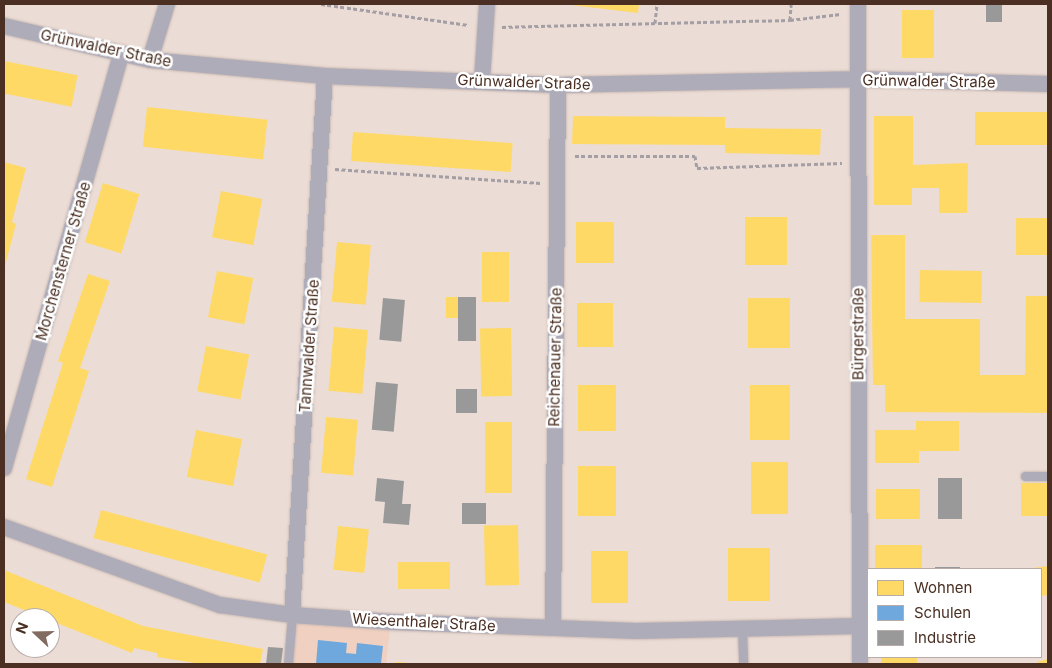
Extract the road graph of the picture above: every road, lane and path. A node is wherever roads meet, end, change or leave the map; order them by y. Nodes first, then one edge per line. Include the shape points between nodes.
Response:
1 (167, 4) edge
2 (321, 4) edge
3 (487, 4) edge
4 (657, 4) edge
5 (791, 4) edge
6 (858, 8) edge
7 (790, 20) junction
8 (655, 23) junction
9 (4, 26) edge
10 (486, 28) junction
11 (122, 54) junction
12 (150, 60) junction
13 (325, 76) junction
14 (858, 79) junction
15 (482, 80) junction
16 (1048, 84) edge
17 (558, 85) junction
18 (557, 156) junction
19 (858, 163) junction
20 (320, 168) junction
21 (557, 184) junction
22 (4, 468) edge
23 (1025, 476) dead end
24 (1048, 476) edge
25 (4, 527) edge
26 (292, 615) junction
27 (859, 626) junction
28 (553, 628) junction
29 (742, 629) junction
30 (288, 664) edge
31 (743, 664) edge
32 (860, 664) edge

1 - 12 street
2 - 10 path
3 - 10 street
4 - 8 path
5 - 7 path
6 - 7 path
6 - 14 street, Bürgerstraße
7 - 8 path
8 - 10 path
9 - 11 street, Grünwalder Straße
10 - 15 street
11 - 12 street, Grünwalder Straße
11 - 22 street, Morchensterner Straße
12 - 13 street, Grünwalder Straße
13 - 15 street, Grünwalder Straße
13 - 20 street, Tannwalder Straße
14 - 16 street, Grünwalder Straße
14 - 17 street, Grünwalder Straße
14 - 19 street, Bürgerstraße
15 - 17 street, Grünwalder Straße
17 - 18 street, Reichenauer Straße
18 - 19 path via 695,156 697,168
18 - 21 street, Reichenauer Straße
19 - 27 street, Bürgerstraße
20 - 21 path
20 - 26 street, Tannwalder Straße
21 - 28 street, Reichenauer Straße
23 - 24 lane
25 - 26 street, Wiesenthaler Straße via 220,605
26 - 28 street, Wiesenthaler Straße
26 - 30 lane
27 - 29 street, Wiesenthaler Straße
27 - 32 street, Bürgerstraße
28 - 29 street, Wiesenthaler Straße
29 - 31 lane

